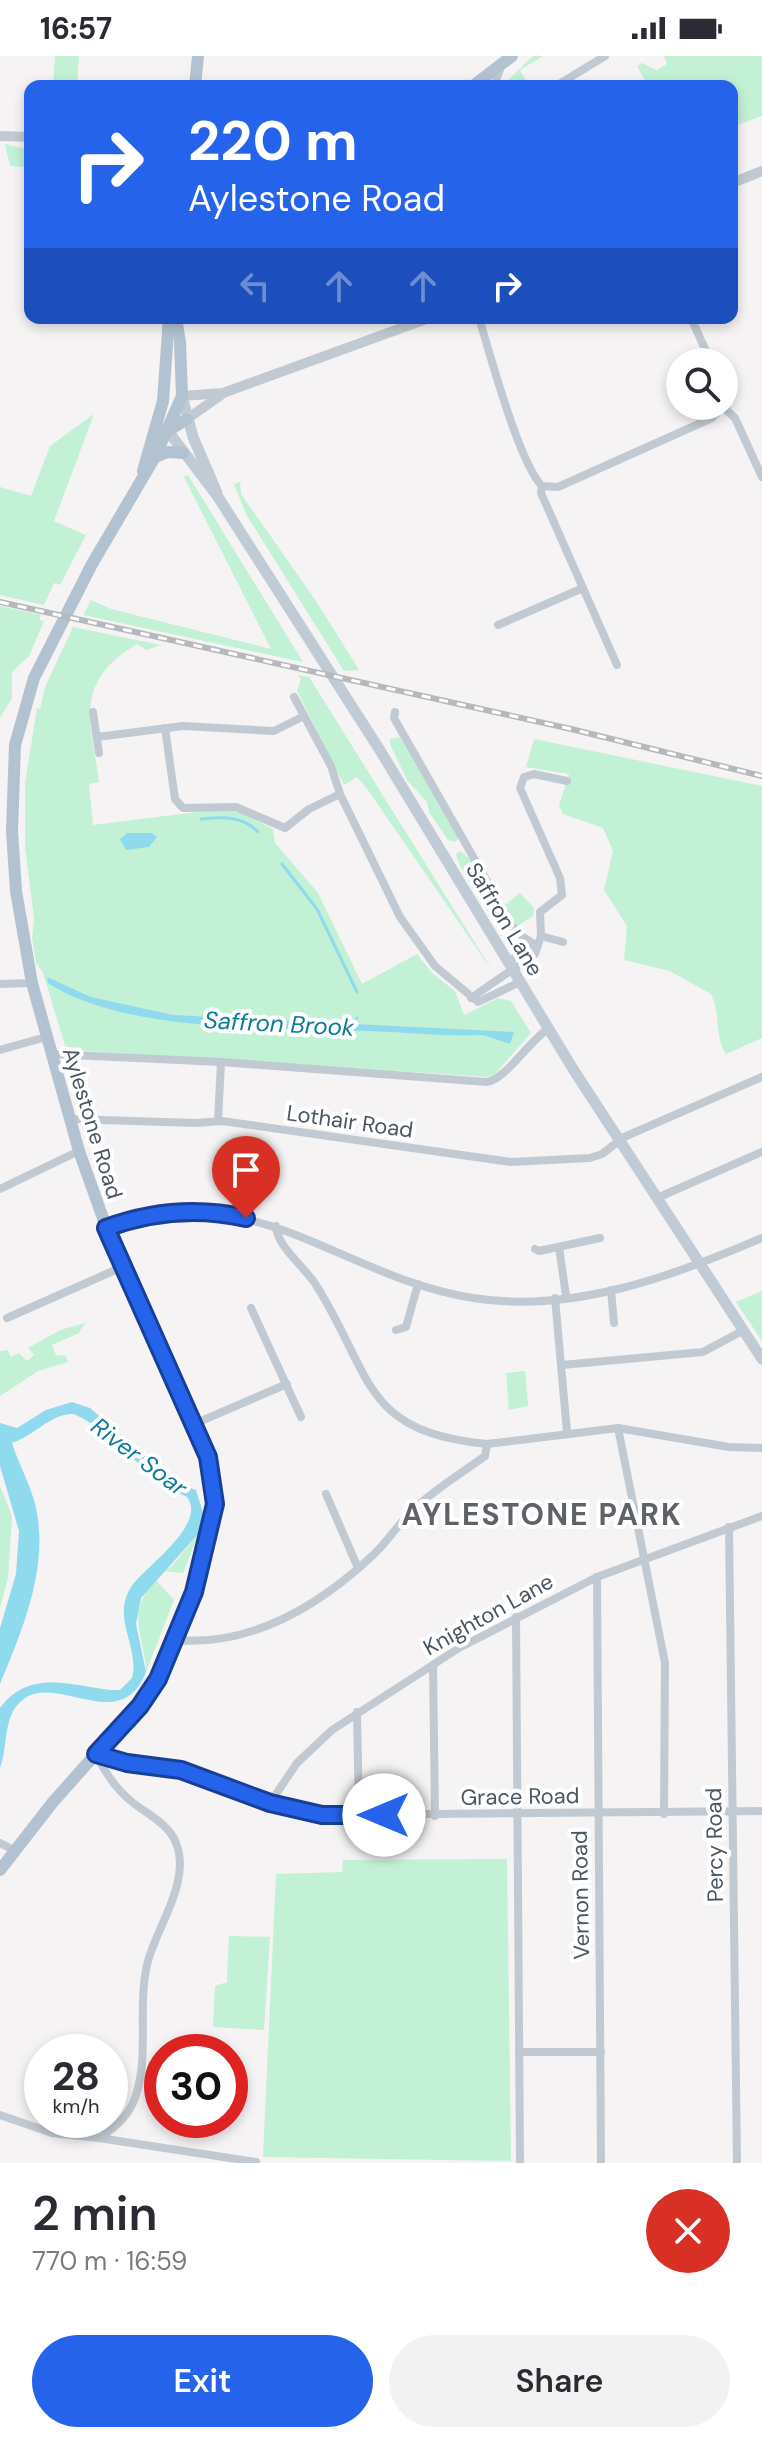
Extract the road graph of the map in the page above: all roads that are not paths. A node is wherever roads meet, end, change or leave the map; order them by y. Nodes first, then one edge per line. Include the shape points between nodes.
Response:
1 (198, 56) edge
2 (605, 56) edge
3 (508, 60) edge
4 (196, 80) edge
5 (481, 80) edge
6 (497, 80) edge
7 (566, 80) edge
8 (0, 136) edge
9 (24, 137) edge
10 (762, 171) edge
11 (738, 181) edge
12 (169, 324) edge
13 (177, 324) edge
14 (413, 324) edge
15 (481, 324) edge
16 (694, 324) edge
17 (705, 348) edge
18 (223, 393) junction
19 (182, 396) junction
20 (163, 401) junction
21 (187, 419) junction
22 (708, 420) edge
23 (736, 420) edge
24 (168, 431) junction
25 (183, 453) junction
26 (155, 457) junction
27 (142, 475) junction
28 (762, 477) edge
29 (542, 486) junction
30 (218, 497) junction
31 (583, 588) junction
32 (498, 625) dead end
33 (617, 665) dead end
34 (294, 697) dead end
35 (93, 712) dead end
36 (395, 712) dead end
37 (304, 716) junction
38 (165, 728) junction
39 (97, 737) junction
40 (99, 753) dead end
41 (567, 781) dead end
42 (340, 794) junction
43 (539, 941) junction
44 (563, 942) dead end
45 (513, 972) junction
46 (32, 983) junction
47 (0, 984) edge
48 (548, 1029) junction
49 (46, 1037) junction
50 (0, 1050) edge
51 (51, 1054) junction
52 (221, 1062) junction
53 (762, 1077) edge
54 (70, 1119) junction
55 (218, 1121) junction
56 (620, 1141) junction
57 (79, 1151) junction
58 (762, 1152) edge
59 (0, 1189) edge
60 (657, 1198) junction
61 (276, 1226) junction
62 (106, 1228) junction
63 (600, 1238) dead end
64 (762, 1238) edge
65 (559, 1247) junction
66 (535, 1249) dead end
67 (701, 1264) junction
68 (122, 1267) junction
69 (418, 1284) junction
70 (611, 1290) junction
71 (566, 1296) junction
72 (555, 1298) junction
73 (251, 1308) dead end
74 (7, 1318) dead end
75 (614, 1323) dead end
76 (396, 1330) dead end
77 (744, 1330) junction
78 (762, 1359) edge
79 (562, 1365) junction
80 (287, 1384) junction
81 (301, 1417) dead end
82 (194, 1424) junction
83 (618, 1428) junction
84 (567, 1432) junction
85 (487, 1444) junction
86 (762, 1448) edge
87 (326, 1494) dead end
88 (762, 1516) edge
89 (729, 1527) junction
90 (643, 1559) junction
91 (358, 1568) junction
92 (597, 1577) junction
93 (516, 1617) junction
94 (174, 1640) junction
95 (433, 1665) junction
96 (357, 1712) junction
97 (96, 1754) junction
98 (270, 1803) junction
99 (731, 1811) junction
100 (762, 1811) edge
101 (516, 1813) junction
102 (597, 1813) junction
103 (359, 1814) junction
104 (664, 1814) junction
105 (435, 1816) junction
106 (0, 1843) edge
107 (14, 1850) junction
108 (0, 1870) edge
109 (519, 2052) junction
110 (601, 2052) junction
111 (128, 2110) edge
112 (0, 2115) edge
113 (24, 2123) edge
114 (99, 2138) edge
115 (256, 2162) edge
116 (520, 2163) edge
117 (601, 2163) edge
118 (737, 2163) edge

1 - 4 main road
2 - 7 street
3 - 5 main road
3 - 6 street
8 - 9 street
10 - 11 street
12 - 20 main road, Aylestone Road
13 - 19 main road, Aylestone Road
14 - 18 street
15 - 29 street via 525,454
16 - 17 street
18 - 19 street
18 - 21 street
19 - 21 main road, Saffron Lane
19 - 24 main road, Aylestone Road
20 - 24 main road
20 - 27 main road, Aylestone Road
21 - 24 main road
21 - 30 main road, Saffron Lane
22 - 29 street via 558,487
23 - 28 street
24 - 25 main road, Saffron Lane
24 - 26 main road, Aylestone Road
25 - 26 main road
25 - 30 main road, Saffron Lane
26 - 27 main road, Aylestone Road
27 - 46 main road, Aylestone Road via 45,652 19,724 11,790 13,870
29 - 31 street
30 - 45 main road, Saffron Lane
31 - 32 street
31 - 33 street
34 - 37 street
35 - 39 street
36 - 43 street via 516,932
37 - 38 street via 274,731
37 - 42 street
38 - 39 street
38 - 42 street via 175,799 183,808 236,807 285,828
39 - 40 street
41 - 43 street via 534,774 524,777 520,788 563,887 562,895 540,912
42 - 45 street via 400,917 435,966 471,998
43 - 44 street
43 - 45 street
45 - 48 main road, Saffron Lane
46 - 47 street
46 - 49 main road, Aylestone Road
48 - 52 street via 492,1082
48 - 56 main road, Saffron Lane
49 - 50 street
49 - 51 main road, Aylestone Road
51 - 52 street
51 - 54 main road, Aylestone Road
52 - 55 street
53 - 56 street, Lothair Road
54 - 55 street, Lothair Road
54 - 57 main road, Aylestone Road
55 - 56 street, Lothair Road via 511,1162 597,1157
56 - 60 main road, Saffron Lane
57 - 59 street
57 - 62 main road, Aylestone Road
58 - 60 street
60 - 67 main road, Saffron Lane
61 - 62 street via 232,1215 187,1212 158,1213
61 - 69 street
61 - 85 street via 277,1236 319,1290 363,1378 381,1401 429,1435
62 - 68 main road, Aylestone Road
63 - 65 street
64 - 67 street
65 - 66 street
65 - 71 street
67 - 70 street
67 - 77 main road, Saffron Lane
68 - 74 street
68 - 82 main road, Aylestone Road
69 - 72 street via 477,1298
69 - 76 street via 406,1327
70 - 71 street
70 - 75 street
71 - 72 street
72 - 79 street
73 - 80 street
77 - 78 main road, Saffron Lane
77 - 79 street via 703,1352
79 - 84 street
80 - 81 street
80 - 82 street
82 - 94 main road, Aylestone Road via 208,1457 215,1504 194,1592
83 - 84 street
83 - 86 street
83 - 90 street
84 - 85 street
85 - 91 street via 485,1456 413,1509
87 - 91 street
88 - 89 street, Knighton Lane
89 - 90 street, Knighton Lane
89 - 99 street, Percy Road
90 - 92 street, Knighton Lane
90 - 104 street via 665,1663
91 - 94 street via 311,1603 260,1629 216,1641
92 - 93 street, Knighton Lane
92 - 102 street, Vernon Road
93 - 95 street, Knighton Lane
93 - 101 street
94 - 97 main road, Aylestone Road via 150,1693
95 - 96 street, Knighton Lane
95 - 105 street
96 - 98 street, Knighton Lane via 314,1745
96 - 103 street
97 - 98 street, Grace Road via 181,1770
97 - 107 main road, Aylestone Road
97 - 111 street via 116,1786 168,1830 179,1862 147,1966 143,2059
98 - 103 street, Grace Road via 322,1815
99 - 100 street, Grace Road
99 - 104 street, Grace Road
99 - 118 street, Percy Road
101 - 102 street, Grace Road
101 - 105 street, Grace Road
101 - 109 street
102 - 104 street, Grace Road
102 - 110 street, Vernon Road
103 - 105 street, Grace Road
106 - 107 street
107 - 108 main road, Aylestone Road
109 - 110 street
109 - 116 street
110 - 117 street, Vernon Road
112 - 113 street
114 - 115 street

